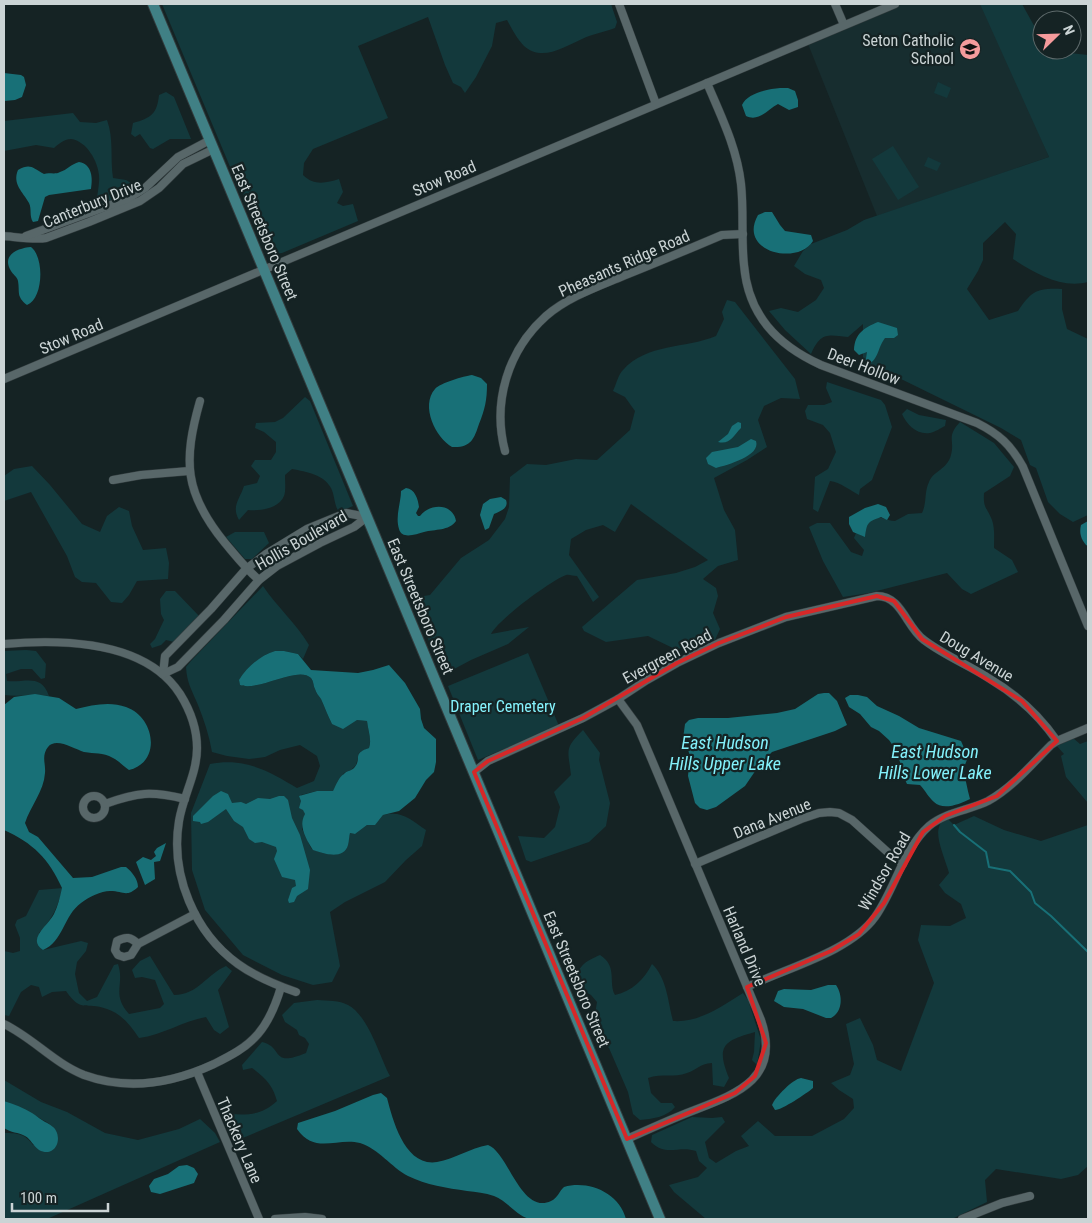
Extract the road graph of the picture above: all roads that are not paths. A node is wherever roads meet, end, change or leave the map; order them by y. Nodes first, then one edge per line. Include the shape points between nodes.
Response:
1 (153, 4) edge
2 (620, 4) edge
3 (835, 4) edge
4 (895, 4) edge
5 (844, 25) junction
6 (706, 83) junction
7 (656, 104) junction
8 (212, 144) junction
9 (743, 234) junction
10 (4, 236) edge
11 (264, 269) junction
12 (4, 379) edge
13 (200, 400) dead end
14 (506, 451) dead end
15 (190, 471) junction
16 (113, 480) dead end
17 (367, 517) junction
18 (246, 569) junction
19 (259, 580) junction
20 (884, 596) joint
21 (1088, 626) edge
22 (4, 644) edge
23 (163, 674) junction
24 (618, 699) junction
25 (1088, 728) edge
26 (1057, 741) junction
27 (474, 772) junction
28 (185, 799) junction
29 (105, 804) dead end
30 (696, 864) junction
31 (903, 864) junction
32 (195, 914) junction
33 (138, 944) dead end
34 (281, 987) junction
35 (747, 987) junction
36 (296, 992) dead end
37 (4, 1024) edge
38 (197, 1072) junction
39 (627, 1139) junction
40 (1030, 1196) dead end
41 (259, 1219) edge
42 (275, 1219) edge
43 (322, 1219) edge
44 (660, 1219) edge
45 (962, 1219) edge

1 - 8 main road, East Streetsboro Street
2 - 7 street
3 - 5 street
4 - 5 street, Stow Road
5 - 6 street, Stow Road
6 - 7 street, Stow Road
6 - 9 street, Deer Hollow via 738,162
7 - 11 street, Stow Road
8 - 10 street, Canterbury Drive via 178,157 133,200 63,228 25,237
8 - 11 main road, East Streetsboro Street
9 - 14 street, Pheasants Ridge Road via 722,235 585,292 546,316 521,344 504,384 501,431
9 - 21 street, Deer Hollow via 743,264 750,295 767,326 786,346 821,366 977,423 1004,441 1022,467
11 - 12 street, Stow Road
11 - 17 main road, East Streetsboro Street
13 - 15 street via 190,444
15 - 16 street
15 - 18 street via 206,518
17 - 18 street, Hollis Boulevard via 346,513 307,529
17 - 19 street, Hollis Boulevard via 277,566
17 - 27 main road, East Streetsboro Street
18 - 19 street
18 - 23 street, Hollis Boulevard via 165,656
19 - 23 street, Hollis Boulevard via 178,667
20 - 24 street, Evergreen Road via 763,625 677,663
20 - 26 street, Doug Avenue via 894,602 922,639 1011,692
22 - 23 street via 58,642 98,647 124,652
23 - 28 street via 184,701 194,726 196,760
24 - 27 street, Evergreen Road via 488,761
24 - 30 street, Harland Drive via 637,725
25 - 26 street, Windsor Road
26 - 31 street, Windsor Road via 997,796 931,824 919,836
27 - 39 main road, East Streetsboro Street
28 - 29 street via 143,793
28 - 32 street via 179,822 179,862 184,888
30 - 31 street, Dana Avenue via 801,819 830,812 852,820
30 - 35 street, Harland Drive
31 - 35 street, Windsor Road via 884,903 859,934 831,951
32 - 33 street
32 - 34 street via 212,940 232,959 246,970
34 - 36 street
34 - 38 street via 272,1013 257,1035 239,1051
35 - 39 street, Harland Drive via 761,1020 766,1043 763,1064 755,1076 735,1093
37 - 38 street via 57,1062 100,1080 144,1084
38 - 41 street, Thackery Lane
39 - 44 main road, East Streetsboro Street
40 - 45 street
42 - 43 street

